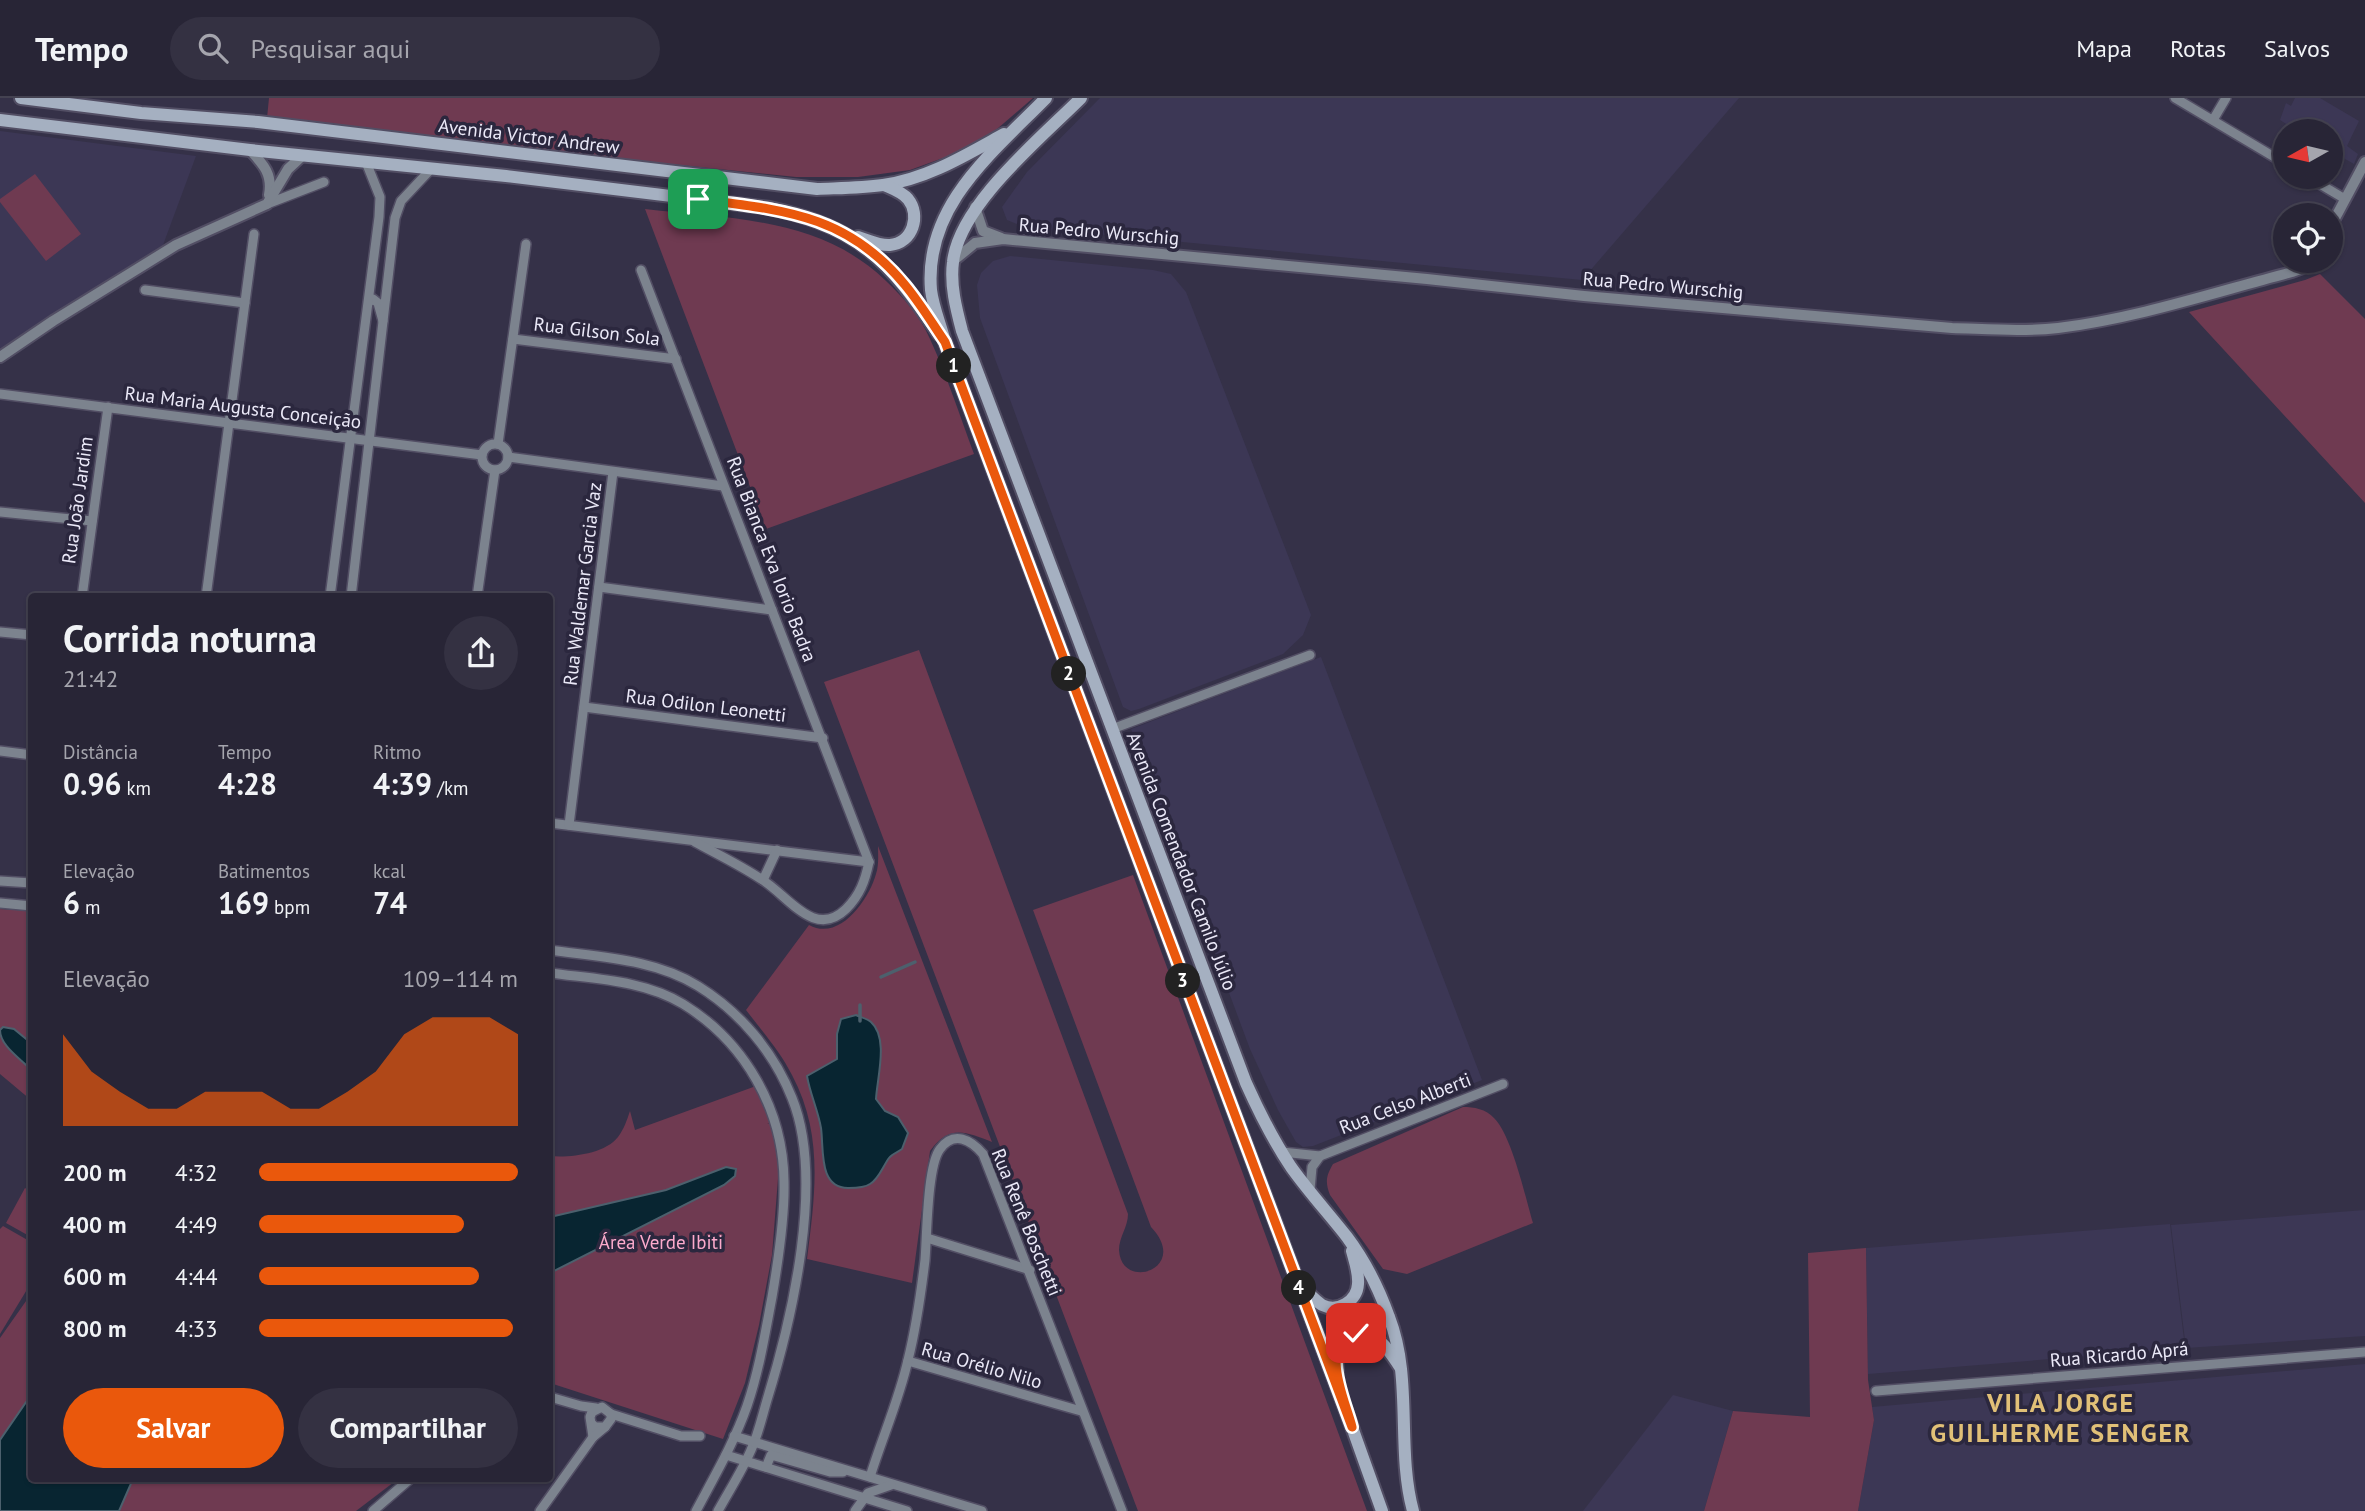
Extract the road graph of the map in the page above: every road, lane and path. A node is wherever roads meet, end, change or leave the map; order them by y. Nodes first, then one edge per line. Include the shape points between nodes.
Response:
1 (21, 98) edge
2 (1046, 98) edge
3 (1081, 98) edge
4 (2175, 98) edge
5 (2226, 98) edge
6 (0, 120) edge
7 (2213, 120) junction
8 (1019, 125) junction
9 (250, 150) junction
10 (303, 155) junction
11 (2273, 155) edge
12 (366, 162) junction
13 (2365, 162) edge
14 (431, 169) junction
15 (324, 181) dead end
16 (884, 185) junction
17 (2328, 189) edge
18 (2345, 199) junction
19 (2343, 203) edge
20 (267, 204) junction
21 (975, 207) junction
22 (845, 232) junction
23 (254, 234) dead end
24 (1003, 239) junction
25 (526, 244) dead end
26 (953, 261) junction
27 (641, 270) dead end
28 (2288, 273) edge
29 (145, 290) dead end
30 (369, 302) junction
31 (245, 303) junction
32 (384, 324) junction
33 (513, 339) junction
34 (945, 342) junction
35 (0, 357) edge
36 (676, 359) junction
37 (0, 394) edge
38 (108, 407) junction
39 (229, 423) junction
40 (351, 438) junction
41 (370, 441) junction
42 (498, 444) junction
43 (482, 455) junction
44 (508, 457) junction
45 (495, 470) junction
46 (613, 471) junction
47 (723, 486) junction
48 (0, 512) edge
49 (92, 521) junction
50 (599, 587) junction
51 (83, 593) edge
52 (207, 593) edge
53 (331, 593) edge
54 (351, 593) edge
55 (478, 593) edge
56 (772, 610) junction
57 (0, 632) edge
58 (28, 635) edge
59 (1310, 655) dead end
60 (584, 707) junction
61 (1112, 729) junction
62 (823, 738) junction
63 (0, 751) edge
64 (28, 754) edge
65 (553, 823) edge
66 (569, 825) junction
67 (690, 840) junction
68 (777, 850) junction
69 (869, 862) junction
70 (763, 880) junction
71 (0, 881) edge
72 (28, 883) edge
73 (0, 903) edge
74 (28, 906) edge
75 (553, 950) edge
76 (553, 973) edge
77 (1503, 1084) dead end
78 (1282, 1152) junction
79 (1321, 1156) junction
80 (1310, 1190) junction
81 (927, 1238) junction
82 (1350, 1240) junction
83 (1022, 1250) junction
84 (1004, 1261) junction
85 (1030, 1269) junction
86 (1296, 1281) junction
87 (2365, 1352) edge
88 (908, 1361) junction
89 (1401, 1371) junction
90 (1074, 1390) junction
91 (1876, 1391) dead end
92 (553, 1398) edge
93 (1047, 1401) junction
94 (581, 1406) junction
95 (596, 1408) junction
96 (746, 1408) junction
97 (1081, 1411) junction
98 (611, 1413) junction
99 (763, 1413) junction
100 (590, 1420) junction
101 (627, 1420) junction
102 (607, 1426) junction
103 (1352, 1427) junction
104 (700, 1436) dead end
105 (734, 1436) junction
106 (593, 1437) junction
107 (754, 1443) junction
108 (726, 1455) junction
109 (745, 1461) junction
110 (766, 1467) junction
111 (851, 1472) junction
112 (870, 1477) junction
113 (713, 1478) junction
114 (407, 1482) edge
115 (893, 1484) junction
116 (731, 1487) junction
117 (863, 1497) junction
118 (373, 1511) edge
119 (540, 1511) edge
120 (696, 1511) edge
121 (718, 1511) edge
122 (856, 1511) edge
123 (907, 1511) edge
124 (982, 1511) edge
125 (1122, 1511) edge
126 (1382, 1511) edge
127 (1413, 1511) edge

1 - 16 main road, Avenida Victor Andrew via 258,122 784,187
2 - 8 main road, Avenida Comendador Camilo Júlio
3 - 21 main road, Avenida Comendador Camilo Júlio
4 - 7 street
5 - 7 street
6 - 9 main road
7 - 11 street
8 - 16 main road, Avenida Victor Andrew via 937,169
8 - 34 main road, Avenida Comendador Camilo Júlio via 966,181 946,212 931,264 932,293
9 - 10 main road
9 - 20 street via 267,169
10 - 12 main road
10 - 20 street via 288,169
12 - 14 main road
12 - 30 street via 380,197
13 - 18 street
14 - 22 main road via 770,208 804,215
14 - 32 street via 401,201 395,218
15 - 20 street
16 - 22 main road via 902,193 913,207 911,232 890,245
17 - 18 street
18 - 19 street
20 - 35 street via 176,245
21 - 24 street, Rua Pedro Wurschig via 984,230
21 - 26 main road, Avenida Comendador Camilo Júlio
22 - 34 main road via 882,260 905,285
23 - 31 street
24 - 26 street, Rua Pedro Wurschig via 975,243
24 - 28 street, Rua Pedro Wurschig via 1584,296 2005,330 2058,328 2125,316
25 - 33 street
26 - 61 main road, Avenida Comendador Camilo Júlio via 955,305 962,331
27 - 36 street, Rua Bianca Eva Iorio Badra
29 - 31 street
30 - 32 street via 378,303
30 - 40 street
31 - 39 street
32 - 41 street
33 - 36 street, Rua Gilson Sola
33 - 42 street
34 - 86 main road, Avenida Comendador Camilo Júlio
36 - 47 street, Rua Bianca Eva Iorio Badra
37 - 38 street, Rua Maria Augusta Conceição
38 - 39 street, Rua Maria Augusta Conceição
38 - 49 street, Rua João Jardim
39 - 40 street, Rua Maria Augusta Conceição
39 - 52 street
40 - 41 street, Rua Maria Augusta Conceição
40 - 53 street
41 - 43 street, Rua Maria Augusta Conceição
41 - 54 street
42 - 43 street via 490,445
42 - 44 street
43 - 45 street via 484,464
44 - 45 street via 503,468
44 - 46 street
45 - 55 street
46 - 47 street
46 - 50 street, Rua Waldemar Garcia Vaz
47 - 56 street, Rua Bianca Eva Iorio Badra
48 - 49 street
49 - 51 street, Rua João Jardim
50 - 56 street
50 - 60 street, Rua Waldemar Garcia Vaz
56 - 62 street, Rua Bianca Eva Iorio Badra
57 - 58 street
59 - 61 street
60 - 62 street, Rua Odilon Leonetti
60 - 66 street, Rua Waldemar Garcia Vaz
61 - 78 main road, Avenida Comendador Camilo Júlio via 1245,1083
62 - 69 street, Rua Bianca Eva Iorio Badra
63 - 64 street
65 - 66 street
66 - 67 street
67 - 68 street
67 - 70 street
68 - 69 street
68 - 70 street
69 - 70 street via 859,894 828,920 808,916
71 - 72 street
73 - 74 street
75 - 99 street via 640,964 698,986 759,1039 789,1090 802,1136 805,1212 793,1305
76 - 96 street via 635,985 682,1003 732,1045 766,1096 785,1182 777,1271
77 - 79 street, Rua Celso Alberti
78 - 79 street, Rua Celso Alberti
78 - 80 main road, Avenida Comendador Camilo Júlio
79 - 80 street, Rua Celso Alberti via 1312,1167
80 - 82 main road, Avenida Comendador Camilo Júlio
81 - 83 street, Rua Renê Boschetti via 936,1155 949,1140 960,1138 983,1154
81 - 84 street
81 - 88 street, Rua Renê Boschetti
82 - 86 main road via 1358,1284 1353,1299 1335,1308 1322,1305
82 - 89 main road, Avenida Comendador Camilo Júlio via 1389,1316
83 - 84 street via 1018,1257
83 - 85 street, Rua Renê Boschetti
84 - 85 street
85 - 90 street, Rua Renê Boschetti
86 - 103 main road, Avenida Comendador Camilo Júlio
87 - 91 street, Rua Ricardo Aprá
88 - 93 street, Rua Orélio Nilo
88 - 112 street, Rua Renê Boschetti
89 - 103 main road via 1378,1338 1356,1333 1342,1342 1335,1363
89 - 127 main road, Avenida Comendador Camilo Júlio
90 - 93 street, Rua Orélio Nilo via 1069,1396
90 - 97 street, Rua Renê Boschetti
92 - 94 street
93 - 97 street, Rua Orélio Nilo
94 - 95 street
94 - 100 street
95 - 98 street
95 - 100 street
96 - 99 street
96 - 105 street
97 - 125 street, Rua Renê Boschetti
98 - 101 street
98 - 102 street
99 - 107 street
100 - 102 street via 595,1427
100 - 106 street
101 - 102 street
101 - 104 street via 681,1436
102 - 106 street
103 - 126 main road, Avenida Comendador Camilo Júlio
105 - 107 street
105 - 108 street
106 - 119 street
107 - 109 street
107 - 111 street
108 - 109 street
108 - 113 street
109 - 110 street
109 - 116 street
110 - 111 street via 771,1455 830,1472
110 - 117 street
111 - 112 street
112 - 115 street
113 - 116 street
113 - 120 street
114 - 118 street
115 - 117 street
115 - 124 street
116 - 121 street
117 - 122 street
117 - 123 street

